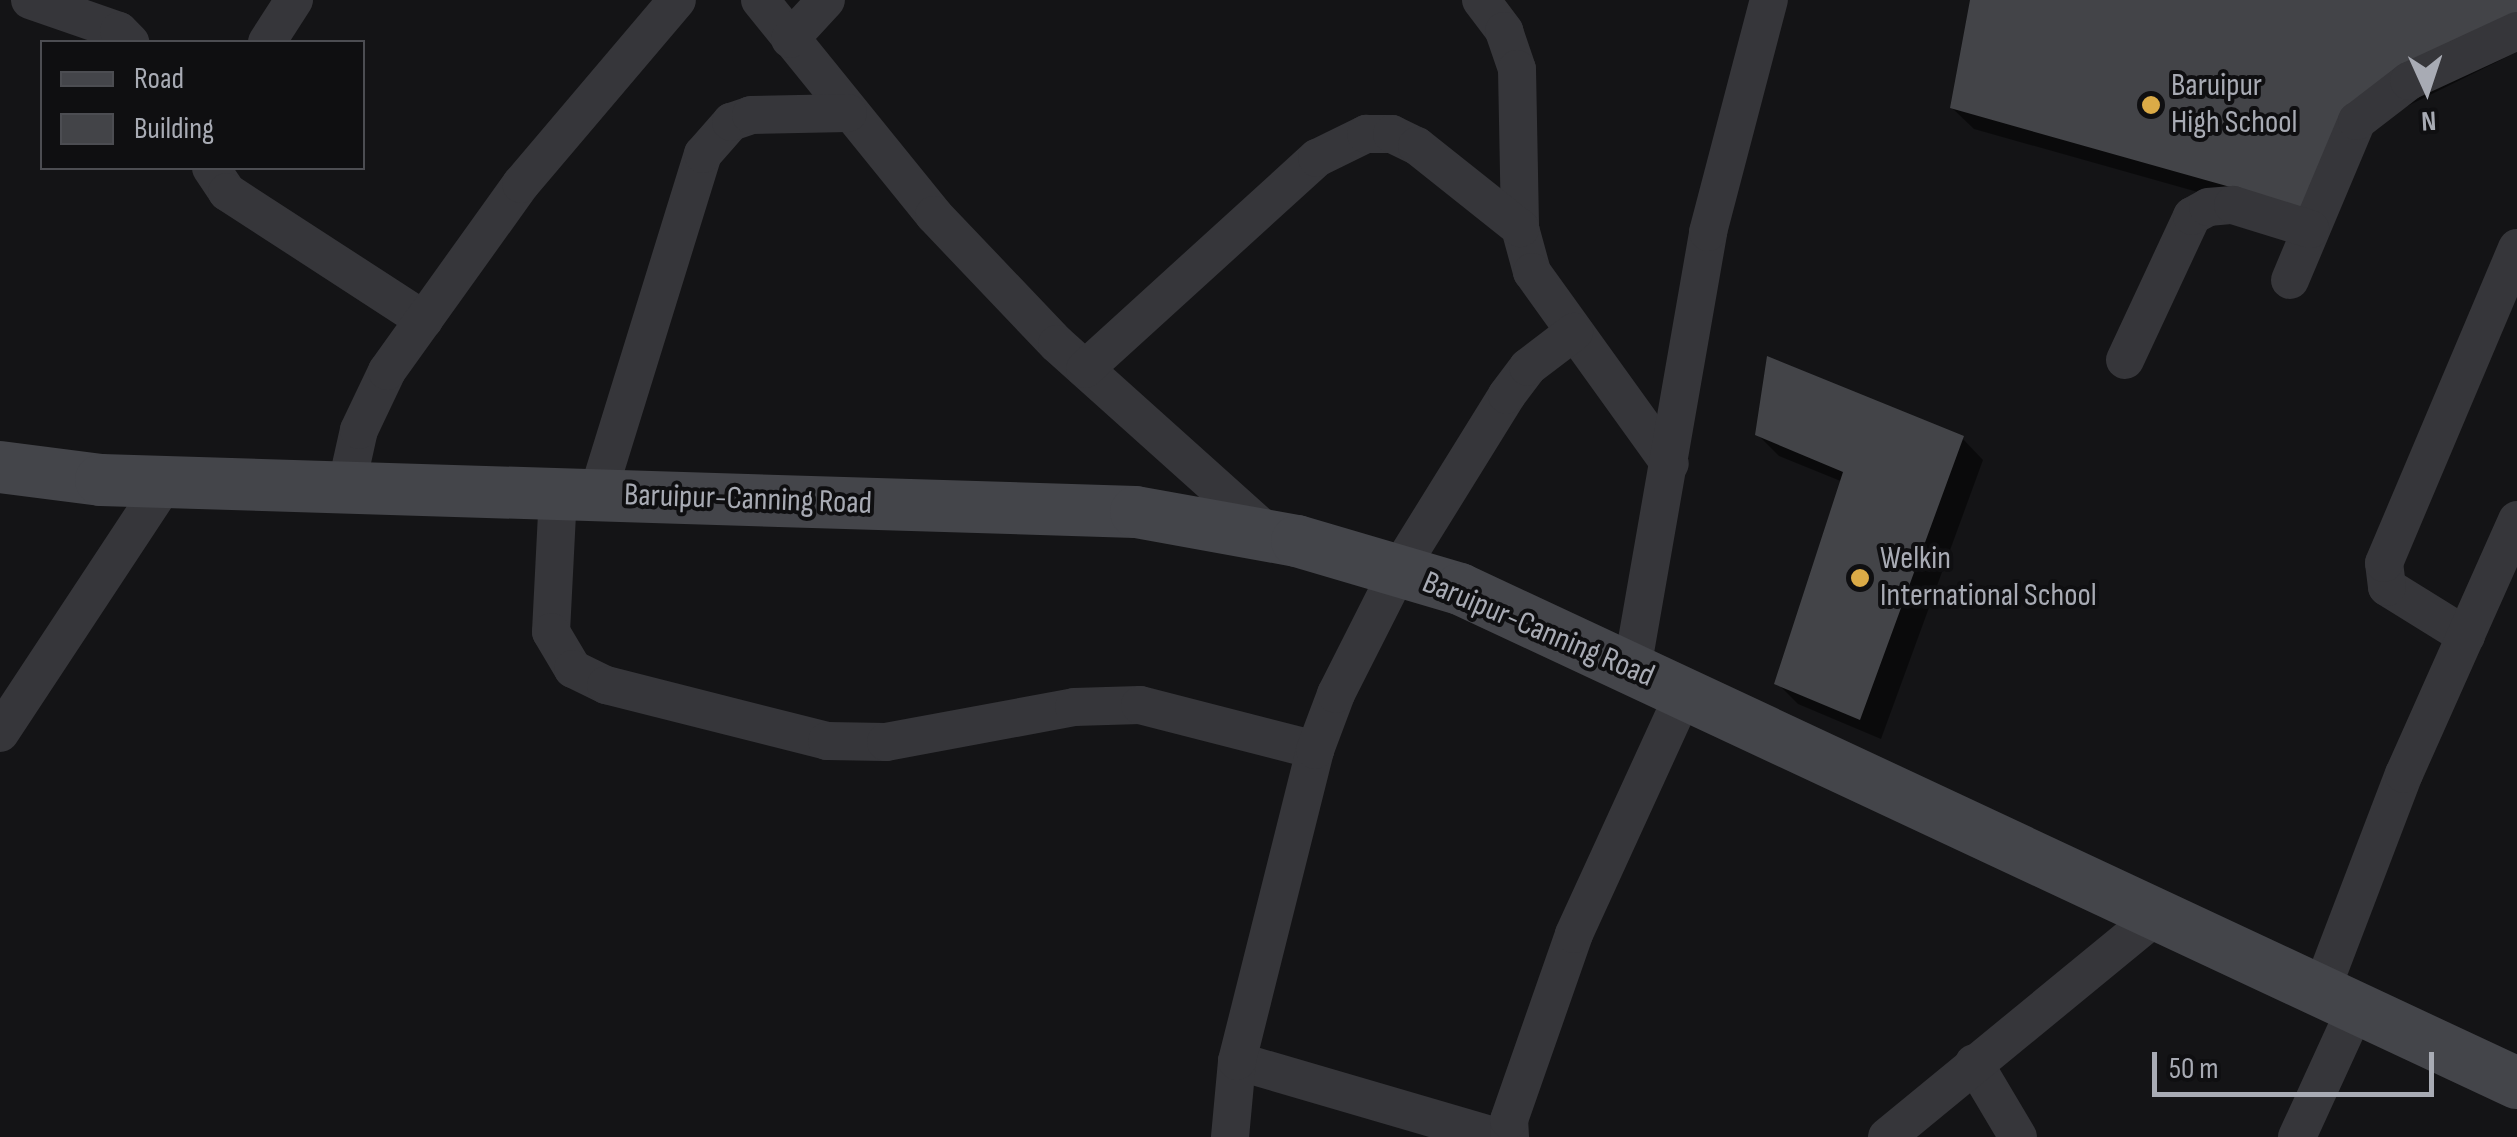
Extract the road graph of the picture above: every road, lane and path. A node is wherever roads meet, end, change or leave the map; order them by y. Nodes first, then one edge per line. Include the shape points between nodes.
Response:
1 (30, 0) edge
2 (294, 0) edge
3 (677, 0) edge
4 (760, 0) edge
5 (826, 0) edge
6 (1481, 0) edge
7 (1768, 0) edge
8 (2517, 31) edge
9 (790, 39) junction
10 (128, 40) edge
11 (268, 40) edge
12 (848, 113) junction
13 (212, 170) edge
14 (1520, 228) junction
15 (2310, 230) junction
16 (2517, 248) edge
17 (2290, 280) dead end
18 (424, 320) junction
19 (1574, 332) junction
20 (2125, 360) dead end
21 (1085, 369) junction
22 (1670, 464) junction
23 (0, 467) edge
24 (165, 482) junction
25 (346, 488) junction
26 (578, 495) junction
27 (2517, 520) edge
28 (1274, 538) junction
29 (1398, 571) junction
30 (2466, 636) junction
31 (1632, 669) junction
32 (1684, 694) junction
33 (0, 732) edge
34 (1315, 750) junction
35 (2157, 915) junction
36 (2339, 1000) junction
37 (1238, 1061) junction
38 (1974, 1063) junction
39 (2517, 1083) edge
40 (1230, 1137) edge
41 (1497, 1137) edge
42 (1510, 1137) edge
43 (1886, 1137) edge
44 (2018, 1137) edge
45 (2297, 1137) edge

1 - 10 street via 119,30
2 - 11 street
3 - 18 street via 520,184
4 - 9 street
5 - 9 street
6 - 14 street via 1504,31 1517,68
7 - 22 street via 1708,232
8 - 15 street via 2376,100 2344,142
9 - 12 street
12 - 21 street via 934,215
12 - 26 street via 751,115 731,122 703,154
13 - 18 street via 228,192
14 - 19 street via 1532,272
14 - 21 street via 1417,146 1392,134 1366,134 1317,158
15 - 17 street
15 - 20 street via 2233,206 2192,216
16 - 30 street via 2384,562 2387,587
18 - 25 street via 372,396
19 - 22 street
19 - 29 street via 1518,381
21 - 28 street
22 - 31 street
23 - 24 main road, Baruipur-Canning Road
24 - 25 main road, Baruipur-Canning Road
24 - 33 street
25 - 26 main road, Baruipur-Canning Road
26 - 28 main road, Baruipur-Canning Road via 1136,512
26 - 34 street via 550,632 573,669 606,685 826,741 886,742 1074,707 1140,705
27 - 30 street
28 - 29 main road, Baruipur-Canning Road
29 - 31 main road, Baruipur-Canning Road via 1460,589
29 - 34 street
30 - 36 street
31 - 32 main road, Baruipur-Canning Road
32 - 35 main road, Baruipur-Canning Road
32 - 42 street via 1574,934 1508,1120
34 - 37 street
35 - 36 main road, Baruipur-Canning Road
35 - 38 street
36 - 39 main road, Baruipur-Canning Road
36 - 45 street
37 - 40 street
37 - 41 street
38 - 43 street
38 - 44 street

